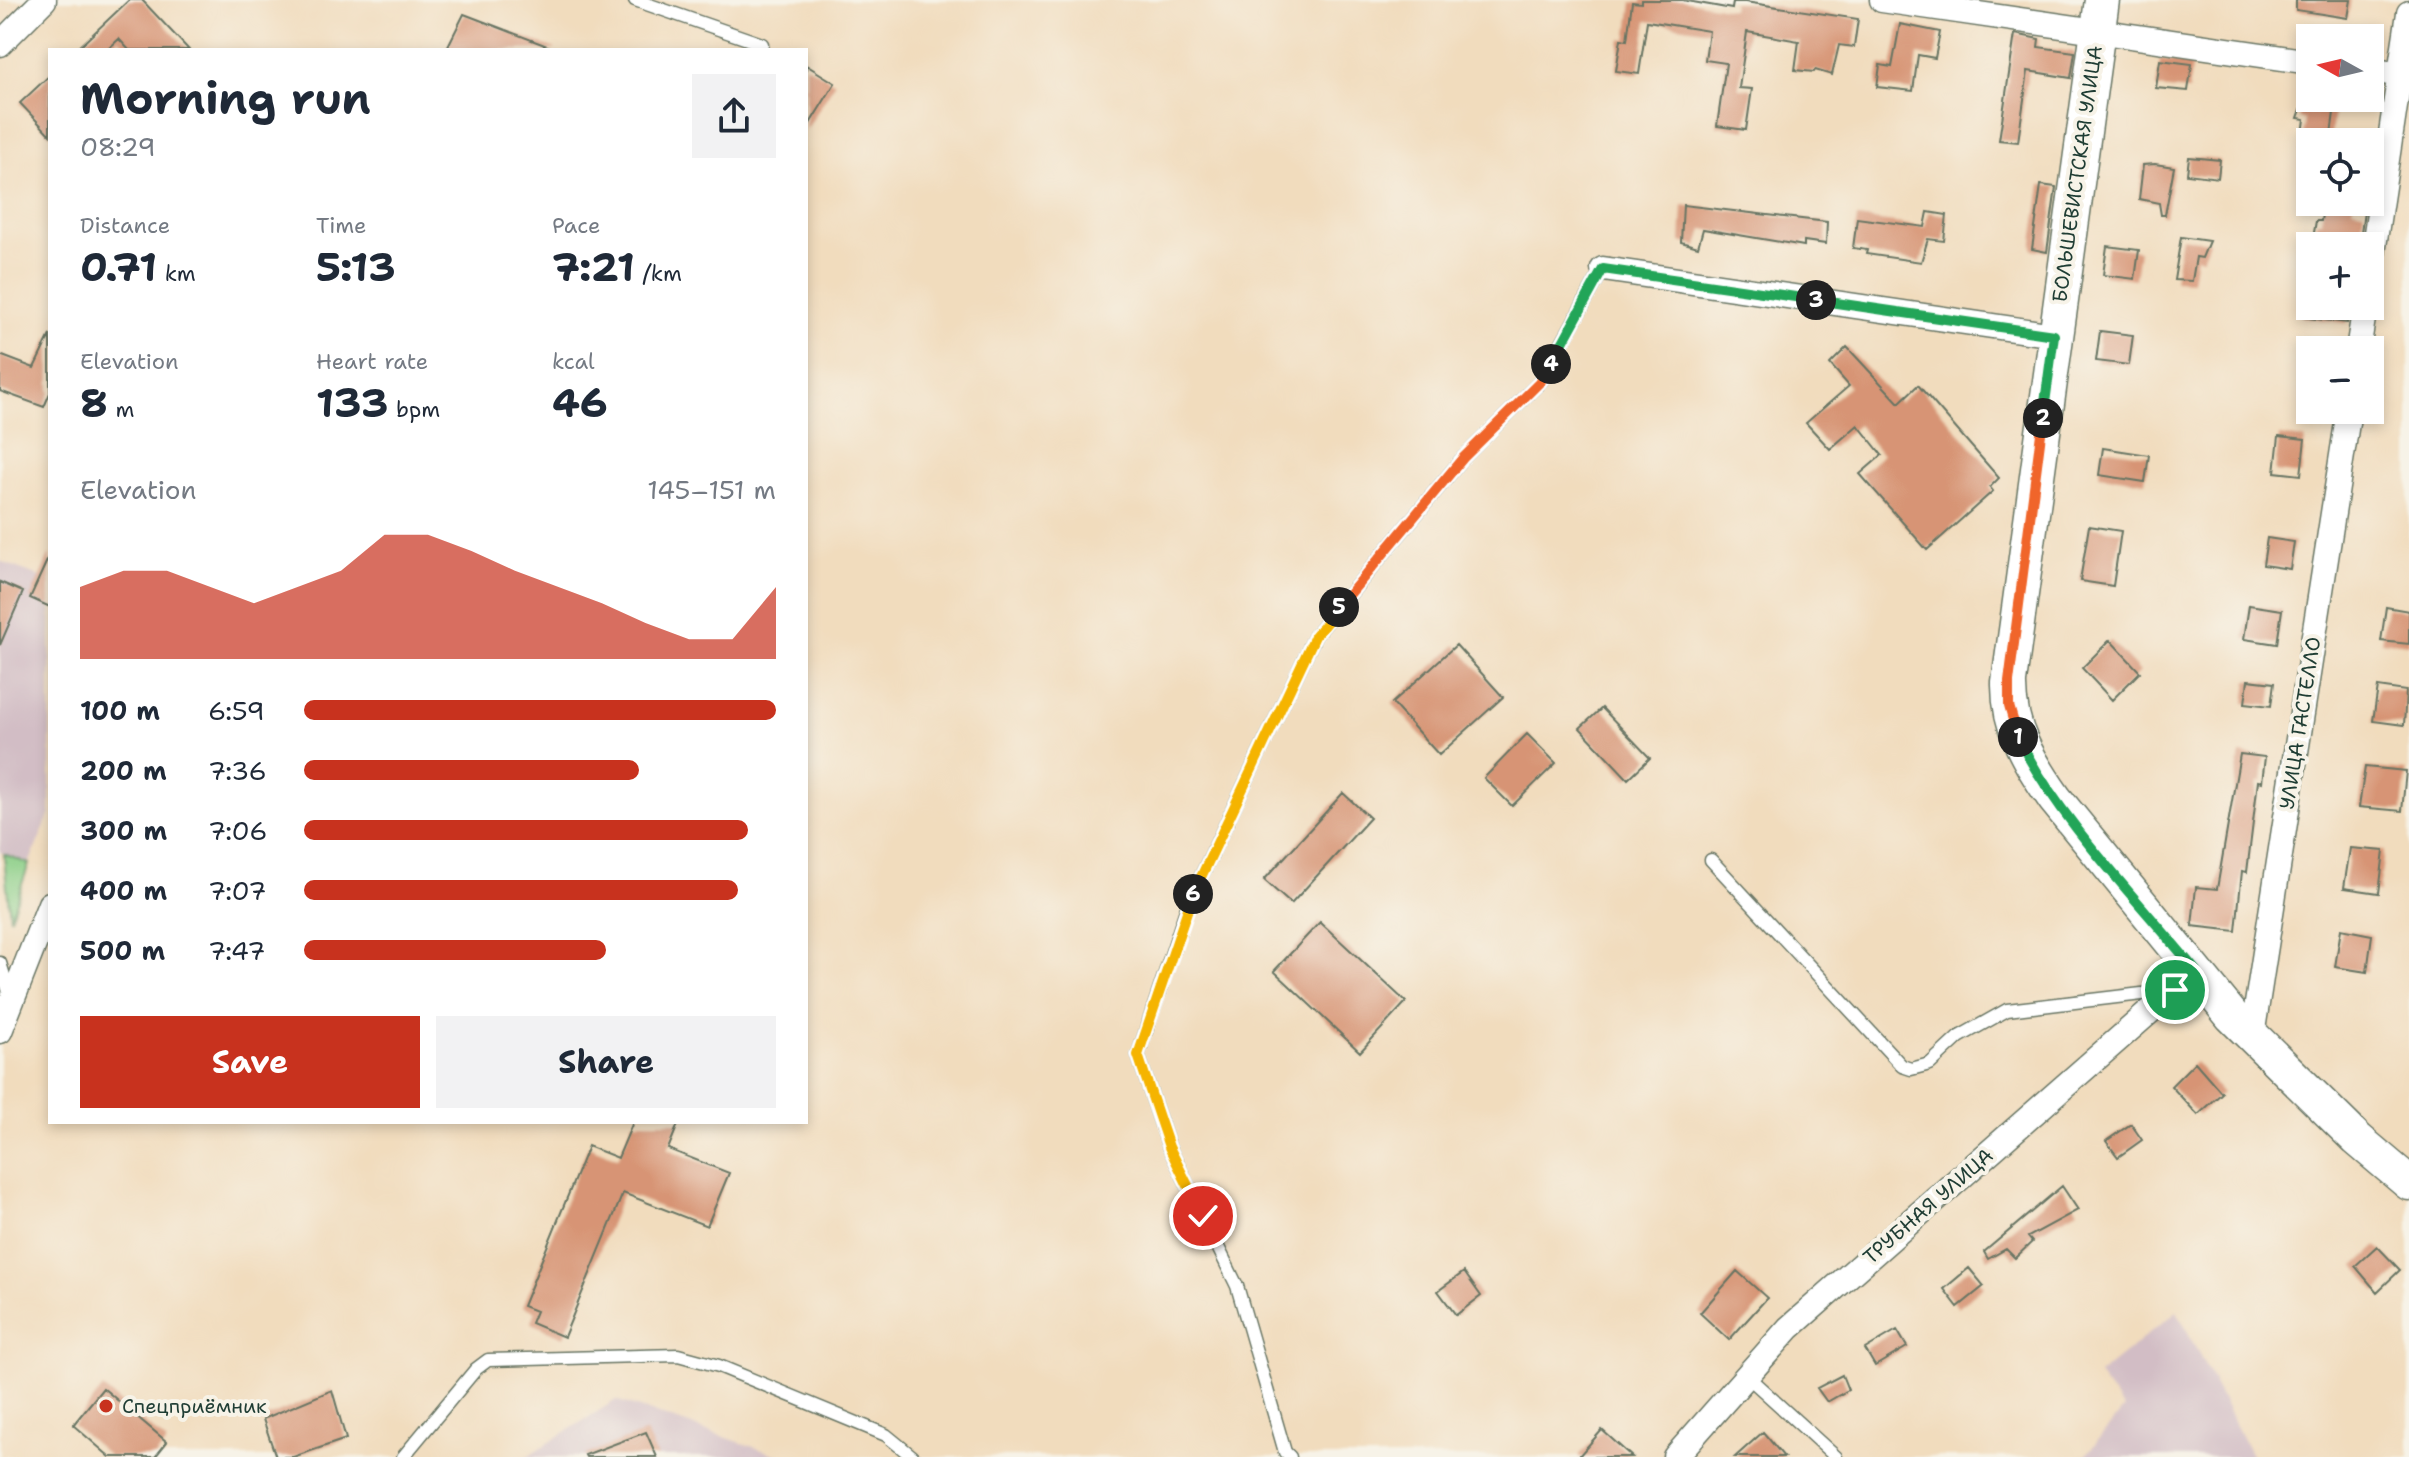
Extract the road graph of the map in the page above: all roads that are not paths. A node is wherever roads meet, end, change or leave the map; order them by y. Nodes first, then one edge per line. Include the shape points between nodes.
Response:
1 (44, 0) edge
2 (635, 0) edge
3 (1882, 0) edge
4 (2409, 13) edge
5 (2099, 16) edge
6 (0, 44) edge
7 (762, 44) dead end
8 (2296, 59) edge
9 (2384, 72) edge
10 (2401, 75) junction
11 (2376, 232) edge
12 (1603, 269) joint
13 (2054, 335) junction
14 (2347, 424) edge
15 (1711, 860) dead end
16 (48, 909) edge
17 (0, 963) edge
18 (2185, 980) junction
19 (12, 1001) junction
20 (0, 1031) edge
21 (2252, 1036) junction
22 (2409, 1183) edge
23 (1747, 1376) junction
24 (403, 1457) edge
25 (913, 1457) edge
26 (1290, 1457) edge
27 (1675, 1457) edge
28 (1836, 1457) edge

1 - 6 street
2 - 7 lane
3 - 5 street
4 - 10 street
5 - 8 street
5 - 13 street, БОЛЬШЕВИСТСКАЯ УЛИЦА
9 - 10 street
10 - 11 street
12 - 13 street
12 - 26 lane via 1541,381 1463,458 1315,636 1188,904 1138,1055 1169,1147 1237,1286
13 - 18 street, БОЛЬШЕВИСТСКАЯ УЛИЦА via 2009,706 2032,767
14 - 21 street, УЛИЦА ГАСТЕЛЛО
15 - 18 lane via 1902,1066 1911,1069 1930,1064 1959,1037 2007,1010
16 - 19 street
17 - 19 lane
18 - 21 street, БОЛЬШЕВИСТСКАЯ УЛИЦА
18 - 23 street, ТРУБНАЯ УЛИЦА via 1789,1328
19 - 20 street
21 - 22 street, БОЛЬШЕВИСТСКАЯ УЛИЦА
23 - 27 street, ТРУБНАЯ УЛИЦА
23 - 28 lane
24 - 25 lane via 488,1360 678,1355 719,1366 886,1435

